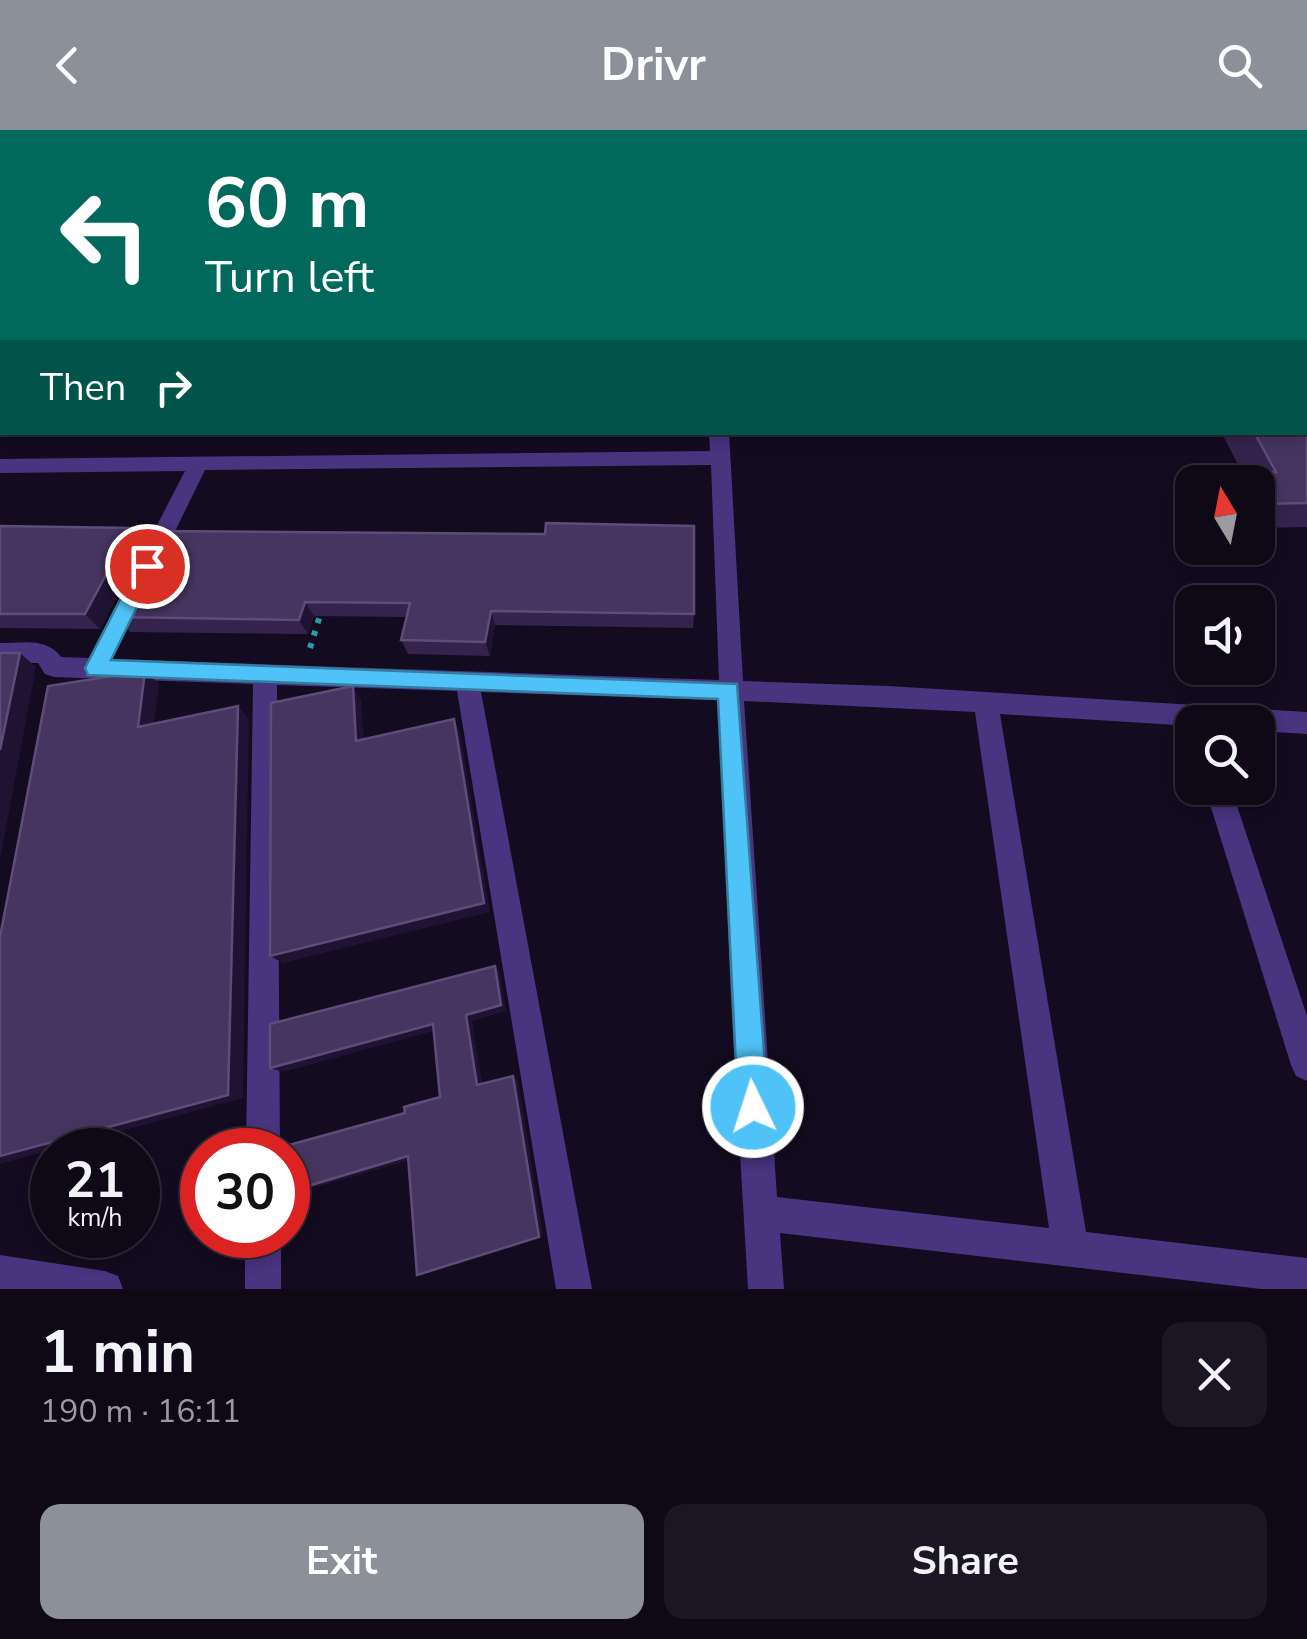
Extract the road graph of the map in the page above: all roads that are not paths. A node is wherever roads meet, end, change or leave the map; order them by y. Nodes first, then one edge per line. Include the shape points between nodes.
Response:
1 (719, 445) edge
2 (198, 464) junction
3 (0, 466) edge
4 (0, 653) edge
5 (96, 668) junction
6 (265, 674) junction
7 (467, 681) junction
8 (729, 690) junction
9 (986, 702) junction
10 (1175, 717) edge
11 (1275, 722) edge
12 (1307, 723) edge
13 (1223, 805) edge
14 (1307, 1064) edge
15 (264, 1128) edge
16 (761, 1213) junction
17 (1070, 1247) junction
18 (263, 1258) edge
19 (0, 1274) edge
20 (1307, 1276) edge
21 (105, 1289) edge
22 (263, 1289) edge
23 (574, 1289) edge
24 (766, 1289) edge

1 - 2 street
1 - 8 street
2 - 3 street
2 - 5 street
4 - 5 street via 45,654 52,677
5 - 6 street
6 - 7 street
6 - 15 street
7 - 8 street
7 - 23 street
8 - 9 street
8 - 16 street
9 - 10 street
9 - 17 street
11 - 12 street
13 - 14 street
16 - 17 street
16 - 24 street
17 - 20 street
18 - 22 street
19 - 21 street

